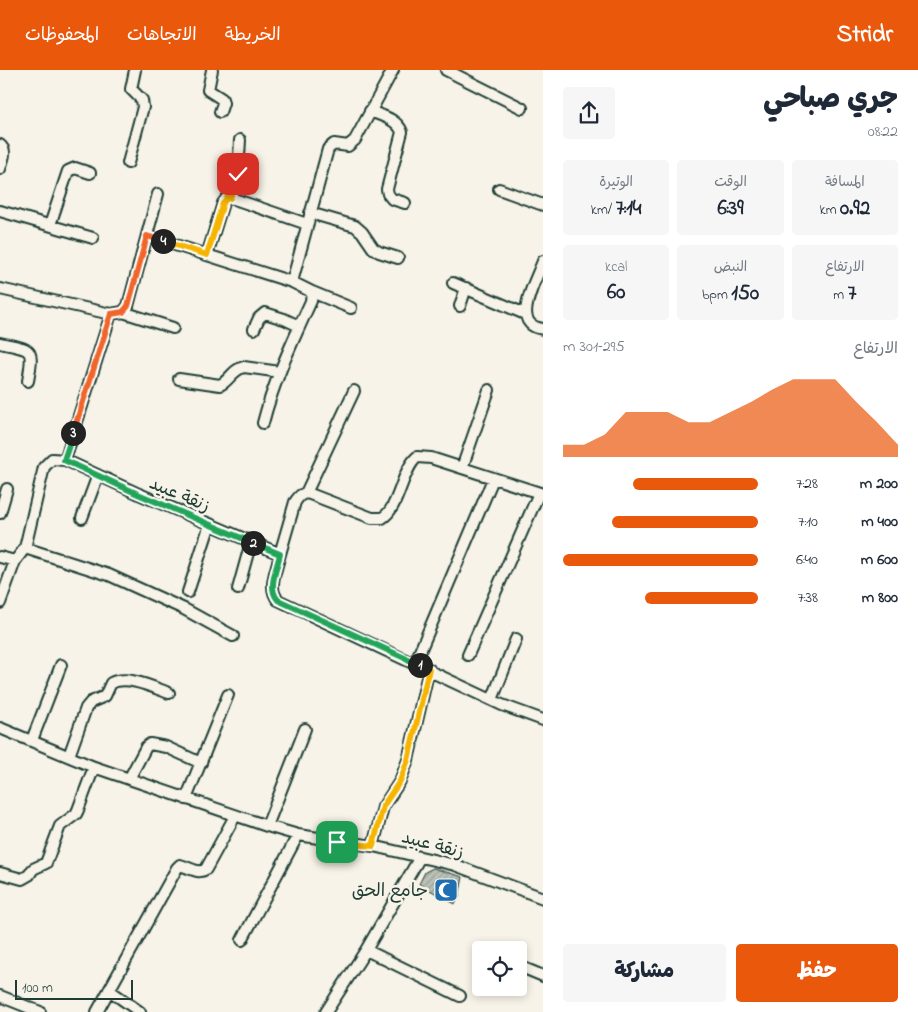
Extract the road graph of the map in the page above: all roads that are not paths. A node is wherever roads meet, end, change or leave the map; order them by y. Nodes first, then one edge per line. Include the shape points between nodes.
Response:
1 (135, 70) edge
2 (212, 70) edge
3 (393, 70) edge
4 (446, 70) edge
5 (522, 108) dead end
6 (370, 111) junction
7 (220, 112) dead end
8 (240, 140) dead end
9 (0, 145) edge
10 (128, 162) dead end
11 (0, 169) edge
12 (90, 173) dead end
13 (498, 189) dead end
14 (158, 194) dead end
15 (230, 198) junction
16 (405, 203) dead end
17 (543, 205) edge
18 (0, 211) edge
19 (310, 212) junction
20 (307, 224) junction
21 (50, 225) junction
22 (147, 236) junction
23 (93, 238) dead end
24 (207, 255) junction
25 (398, 258) dead end
26 (543, 261) edge
27 (292, 282) junction
28 (453, 283) dead end
29 (466, 288) junction
30 (0, 289) edge
31 (312, 292) junction
32 (460, 306) dead end
33 (351, 308) dead end
34 (123, 312) junction
35 (111, 314) junction
36 (525, 314) junction
37 (299, 326) junction
38 (172, 328) dead end
39 (254, 329) dead end
40 (543, 329) edge
41 (0, 343) edge
42 (280, 372) junction
43 (180, 379) dead end
44 (28, 381) dead end
45 (489, 390) dead end
46 (354, 391) dead end
47 (263, 423) dead end
48 (64, 460) junction
49 (462, 468) junction
50 (98, 475) junction
51 (493, 479) junction
52 (7, 489) dead end
53 (306, 493) junction
54 (541, 494) edge
55 (0, 513) edge
56 (82, 518) dead end
57 (210, 524) junction
58 (251, 542) junction
59 (25, 548) junction
60 (280, 554) junction
61 (0, 557) edge
62 (15, 561) junction
63 (238, 589) dead end
64 (188, 592) dead end
65 (0, 603) edge
66 (233, 636) dead end
67 (516, 640) dead end
68 (468, 655) dead end
69 (415, 663) junction
70 (61, 664) dead end
71 (429, 669) junction
72 (169, 693) dead end
73 (228, 695) dead end
74 (492, 700) junction
75 (543, 720) edge
76 (0, 728) edge
77 (305, 729) dead end
78 (32, 740) junction
79 (68, 756) junction
80 (200, 763) junction
81 (94, 767) junction
82 (129, 779) junction
83 (186, 799) junction
84 (235, 816) junction
85 (267, 826) junction
86 (298, 835) junction
87 (373, 846) junction
88 (420, 857) junction
89 (0, 873) edge
90 (543, 898) edge
91 (242, 940) dead end
92 (366, 950) junction
93 (527, 969) edge
94 (543, 976) edge
95 (109, 990) junction
96 (0, 996) edge
97 (460, 996) dead end
98 (22, 1009) edge
99 (40, 1012) edge
100 (97, 1012) edge
101 (140, 1012) edge
102 (326, 1012) edge

1 - 10 street via 132,89 142,100 143,107
2 - 7 street via 208,90 222,98
3 - 6 street
4 - 5 street
6 - 16 street via 400,126 402,132 387,189 392,199
6 - 19 street via 353,143 348,146 334,144 328,149
8 - 15 street via 238,174
9 - 11 street via 4,152
12 - 21 street via 75,168 68,171
13 - 17 street
14 - 22 street
15 - 20 street
15 - 24 street via 223,203
18 - 21 street
19 - 20 street
19 - 25 street via 355,226 373,248
20 - 27 street
21 - 23 street
22 - 24 street
22 - 34 street via 128,306
24 - 27 street
26 - 36 street
27 - 31 street
28 - 29 street
29 - 32 street
29 - 36 street
30 - 35 street
31 - 33 street
31 - 37 street
34 - 35 street
34 - 38 street
35 - 48 street
36 - 40 street via 531,324
37 - 39 street via 265,313
37 - 42 street
41 - 44 street via 27,349 31,353
42 - 43 street via 239,368 220,385
42 - 47 street via 270,394
45 - 49 street
46 - 53 street
48 - 50 street, زنقة عبيد
48 - 59 street via 52,459 44,467
49 - 51 street
49 - 53 street via 431,458 417,458 410,466 390,512 378,519
50 - 56 street
50 - 57 street, زنقة عبيد
51 - 54 street
51 - 69 street
52 - 55 street
53 - 60 street via 298,497
54 - 68 street
57 - 58 street, زنقة عبيد
57 - 64 street
58 - 60 street, زنقة عبيد
58 - 63 street
59 - 62 street
59 - 66 street via 109,576 184,609
60 - 69 street via 272,588 278,600
61 - 62 street
62 - 65 street
67 - 74 street
69 - 71 street
70 - 78 street
71 - 74 street
71 - 87 street via 408,760 400,781 383,806
72 - 79 street via 141,683 118,680 111,683 105,696 86,708
73 - 80 street
74 - 75 street
76 - 78 street, زنقة عبيد
77 - 85 street
78 - 79 street, زنقة عبيد
79 - 81 street, زنقة عبيد
80 - 82 street via 166,747 150,744
80 - 83 street
81 - 82 street, زنقة عبيد
81 - 89 street via 78,810 60,826 46,863 22,879
82 - 83 street, زنقة عبيد
83 - 84 street, زنقة عبيد
84 - 85 street, زنقة عبيد
84 - 95 street via 206,870 197,872 178,866
85 - 86 street, زنقة عبيد
86 - 87 street, زنقة عبيد
86 - 91 street
87 - 88 street, زنقة عبيد
88 - 90 street, زنقة عبيد via 455,865
88 - 92 street
92 - 97 street
92 - 102 street
93 - 94 street
95 - 100 street
95 - 101 street
96 - 98 street
98 - 99 street

